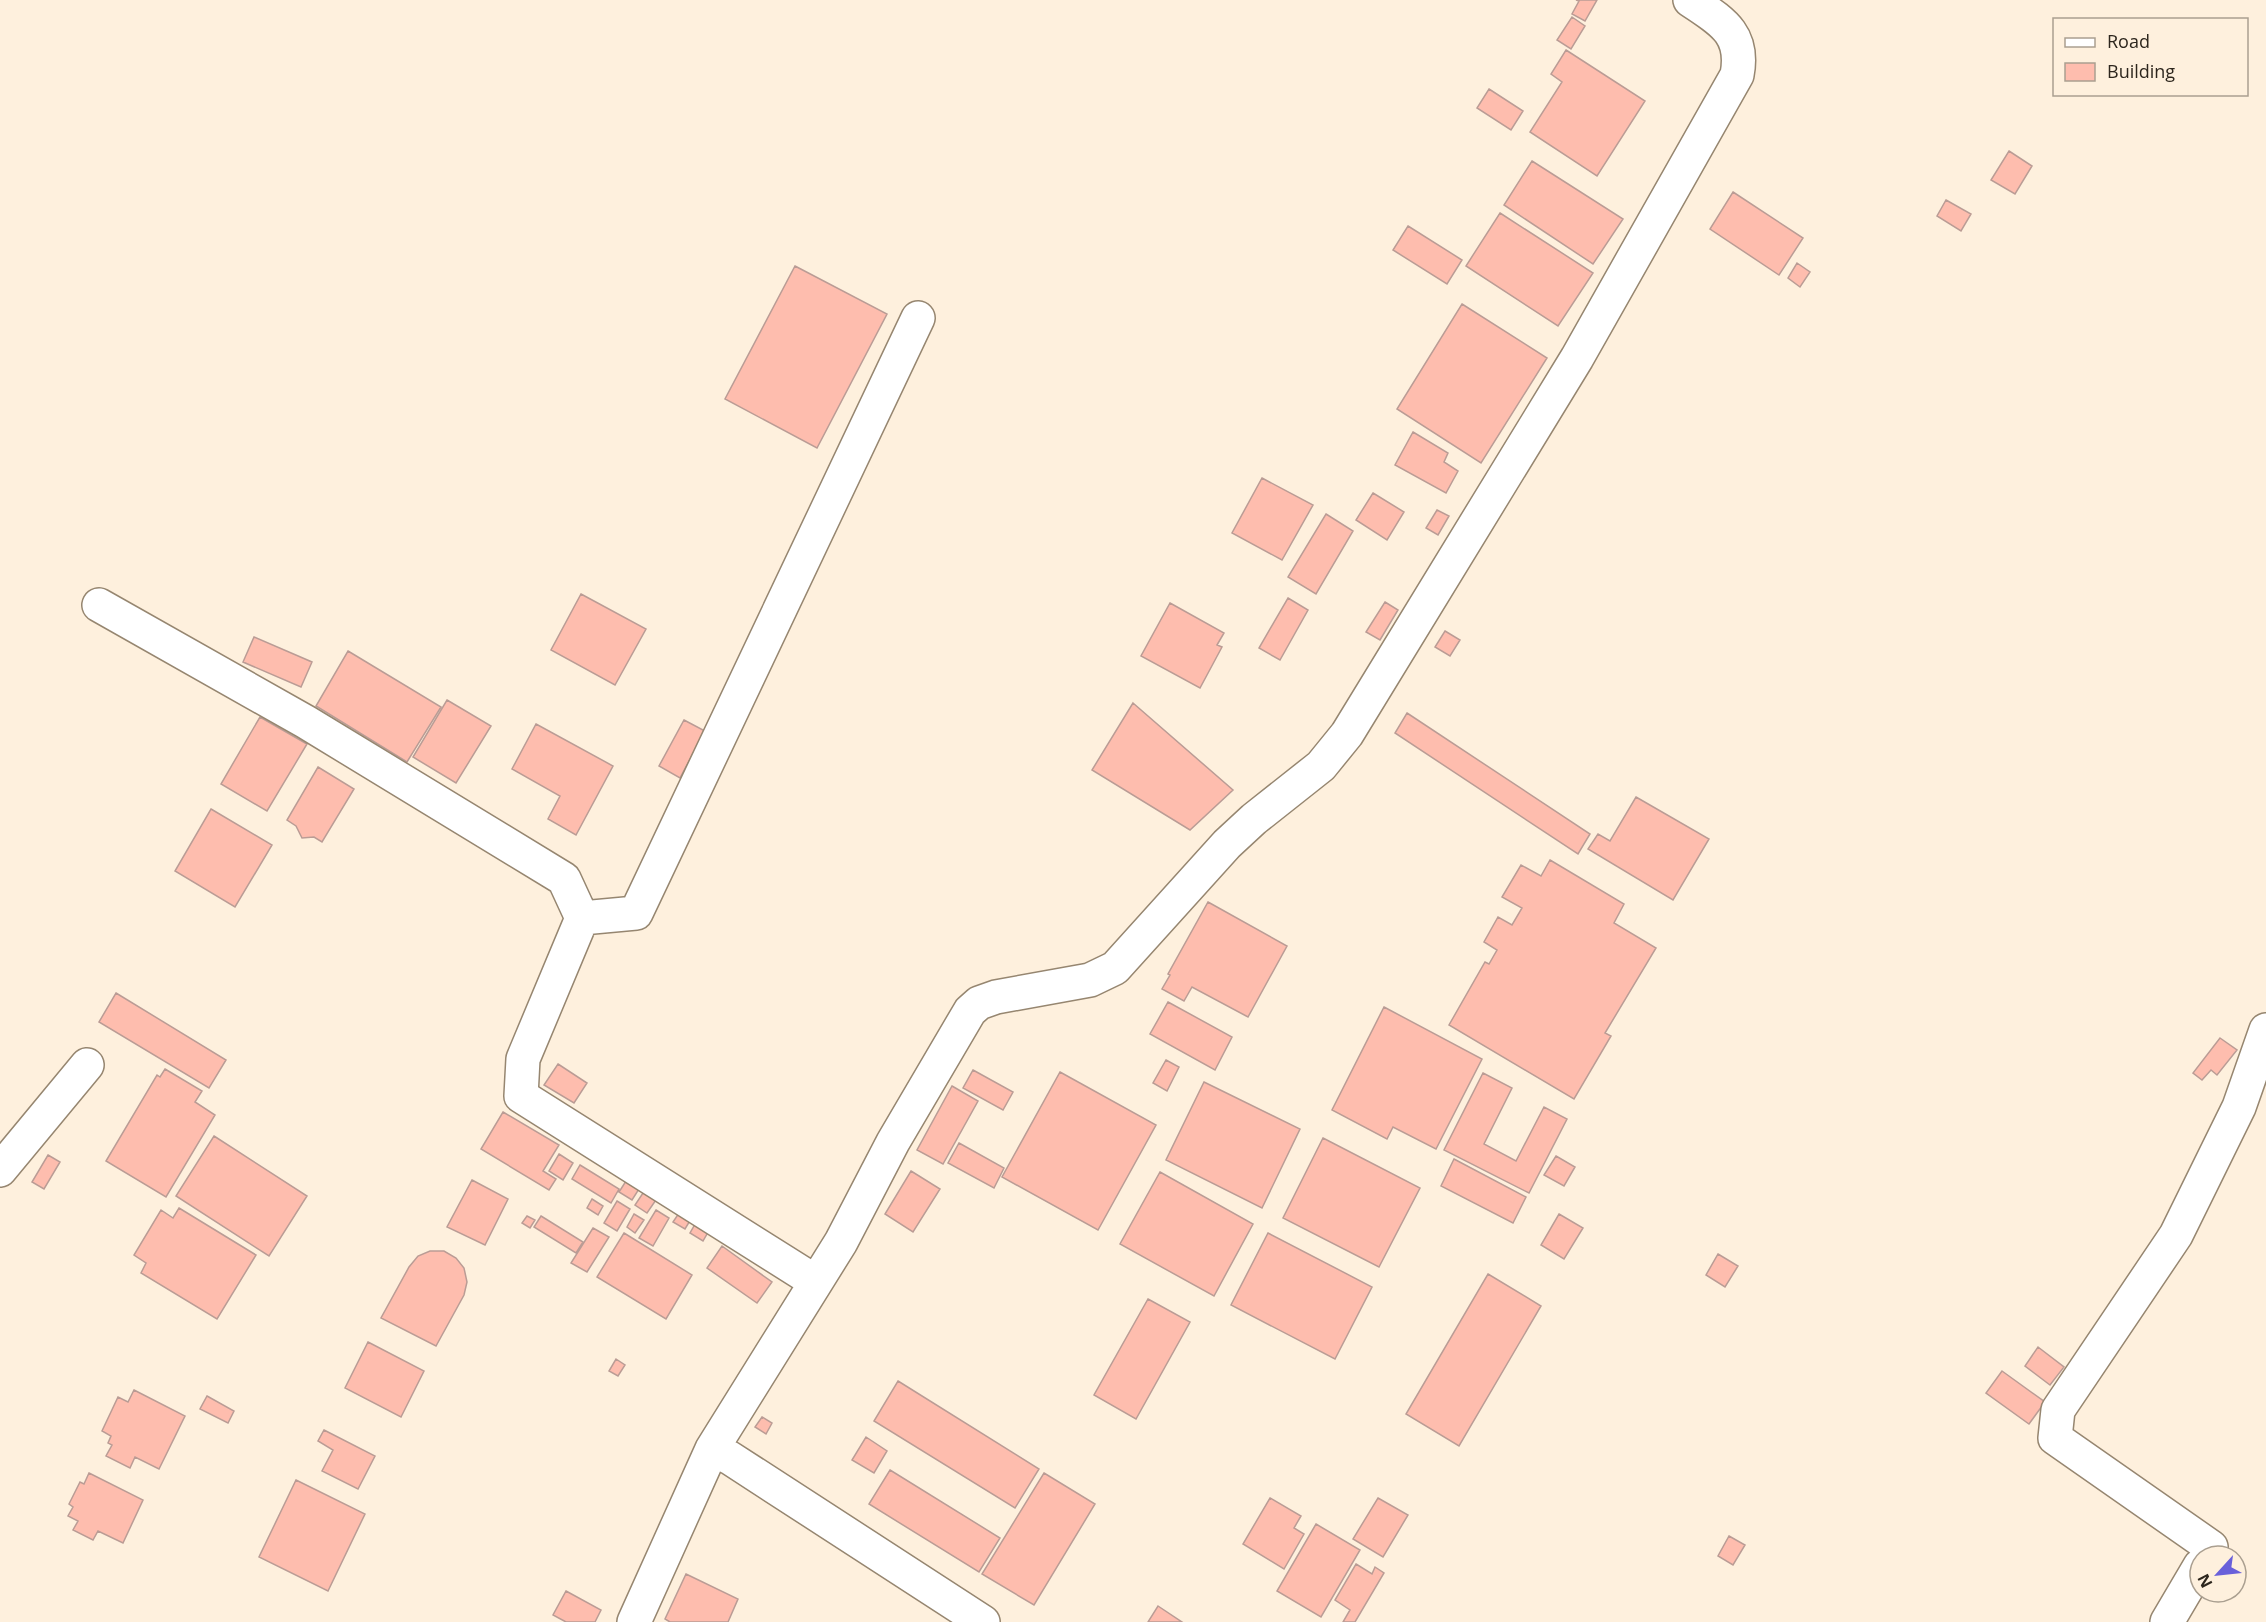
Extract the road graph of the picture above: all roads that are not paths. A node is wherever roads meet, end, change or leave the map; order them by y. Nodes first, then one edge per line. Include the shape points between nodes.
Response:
1 (1690, 0) edge
2 (918, 318) dead end
3 (99, 605) dead end
4 (582, 918) junction
5 (2266, 1030) edge
6 (87, 1065) dead end
7 (0, 1170) edge
8 (816, 1282) junction
9 (712, 1449) junction
10 (2207, 1544) edge
11 (2188, 1586) edge
12 (634, 1622) edge
13 (983, 1622) edge
14 (2167, 1622) edge

1 - 8 street via 1725,24 1733,35 1740,61 1737,75 1577,358 1347,734 1321,766 1227,844 1115,968 1090,980 996,997 970,1011
2 - 4 street via 636,913
3 - 4 street via 306,722 564,879
4 - 8 street via 523,1059 521,1096
5 - 10 street via 2239,1107 2176,1235 2058,1410 2055,1438
6 - 7 street
8 - 9 street
9 - 12 street
9 - 13 street
11 - 14 street

